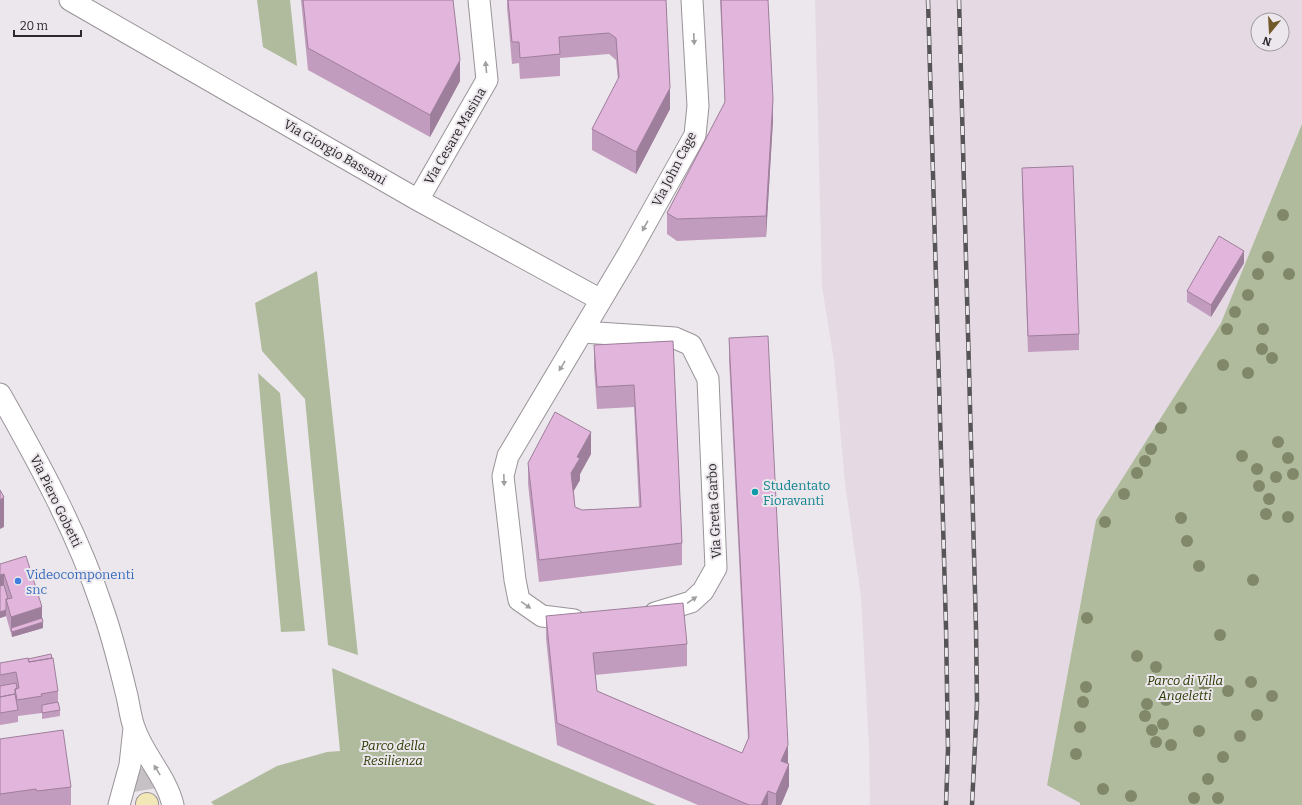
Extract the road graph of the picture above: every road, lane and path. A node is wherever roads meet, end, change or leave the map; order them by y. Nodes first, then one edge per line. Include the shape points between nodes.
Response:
1 (70, 0) edge
2 (479, 0) edge
3 (692, 0) edge
4 (418, 200) junction
5 (601, 300) junction
6 (582, 332) junction
7 (0, 394) edge
8 (6, 419) edge
9 (637, 615) edge
10 (592, 619) edge
11 (134, 727) junction
12 (119, 805) edge
13 (173, 805) edge

1 - 4 street, Via Giorgio Bassani
4 -> 2 street, Via Cesare Masina via 487,80
3 -> 5 street, Via John Cage via 698,106 695,135
4 - 5 street, Via Giorgio Bassani
5 - 6 street
9 -> 6 street, Via Greta Garbo via 660,613 691,602 703,591 716,568 708,379 691,345 675,338
6 -> 10 street via 508,456 503,476 519,600 542,616
7 - 8 street, Via Piero Gobetti
8 - 11 street, Via Piero Gobetti via 54,492 92,579 113,644
11 - 12 street, Via Piero Gobetti via 130,765
13 -> 11 street, Via Piero Gobetti via 167,786

